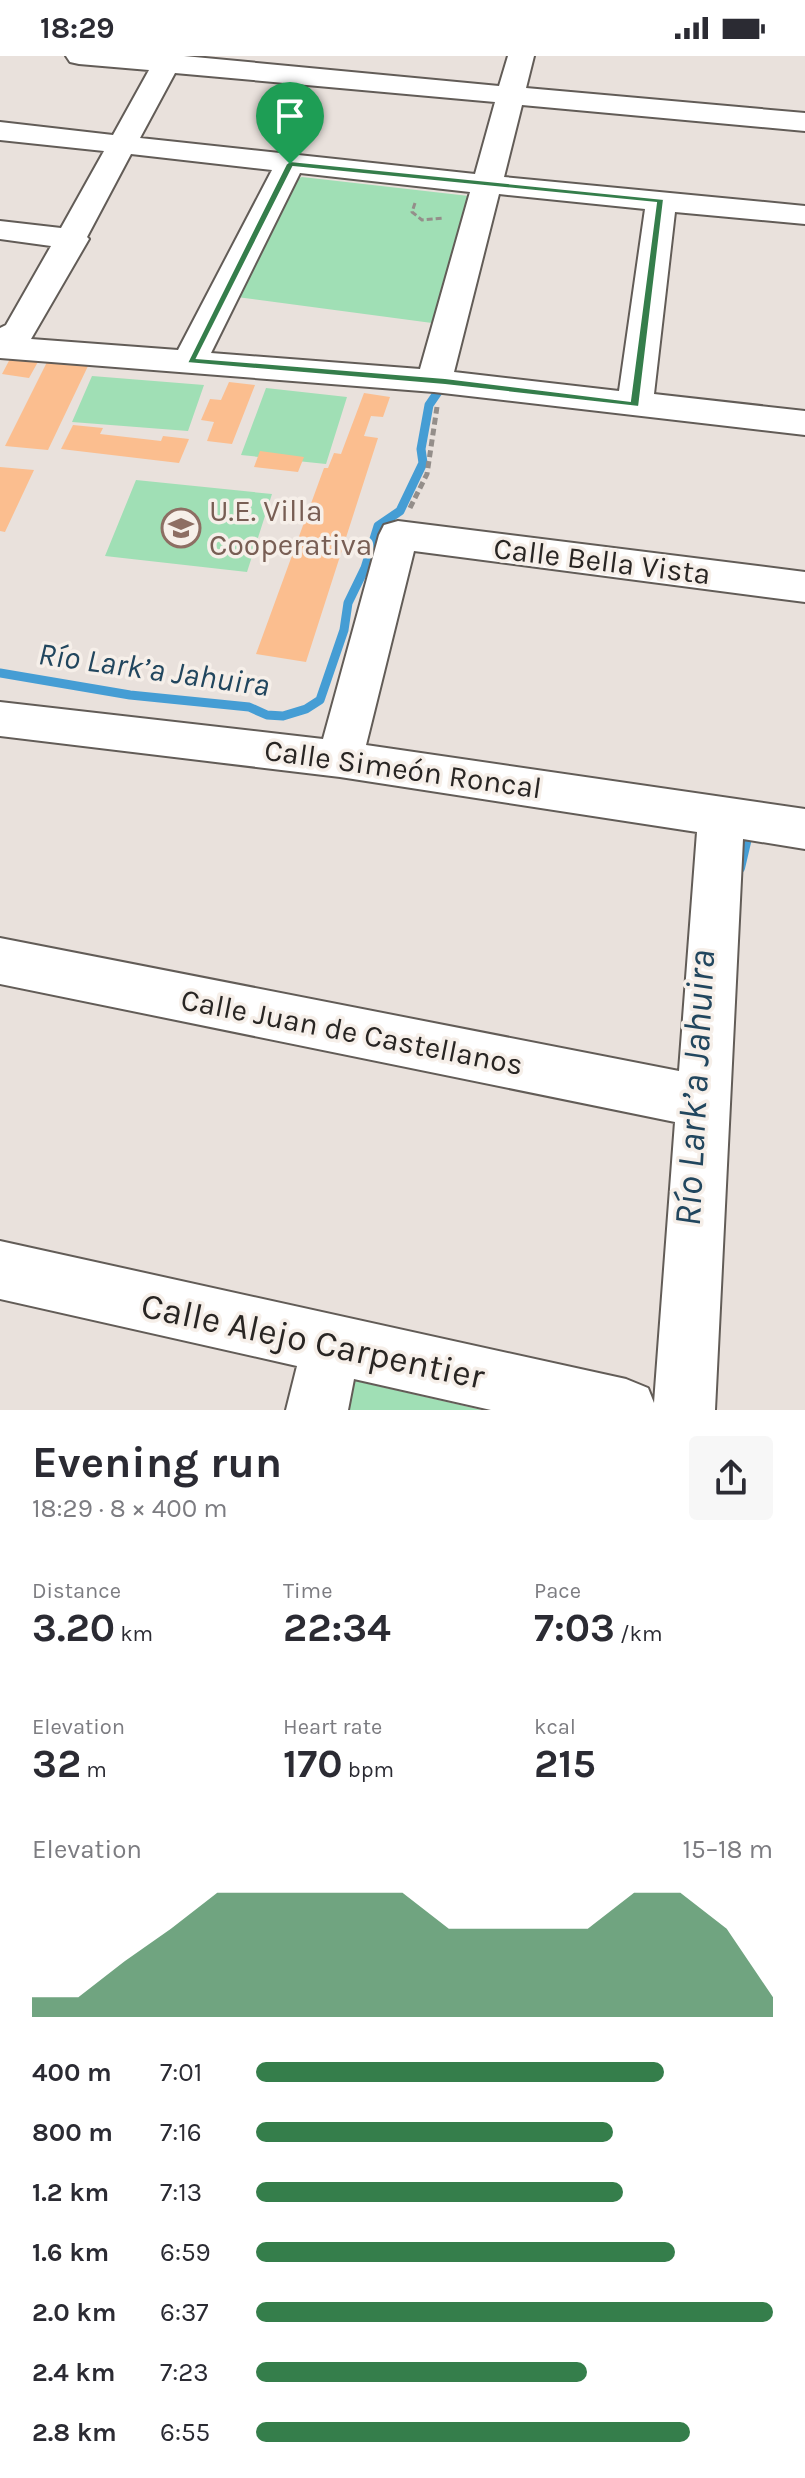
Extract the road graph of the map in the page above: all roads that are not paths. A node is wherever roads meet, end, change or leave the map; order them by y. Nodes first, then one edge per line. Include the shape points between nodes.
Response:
1 (79, 56) edge
2 (521, 56) edge
3 (169, 60) edge
4 (511, 97) junction
5 (805, 122) edge
6 (0, 131) edge
7 (121, 145) junction
8 (290, 164) junction
9 (488, 184) junction
10 (661, 201) junction
11 (805, 215) edge
12 (0, 230) edge
13 (73, 239) junction
14 (0, 344) edge
15 (190, 360) junction
16 (448, 382) junction
17 (635, 405) junction
18 (805, 423) edge
19 (805, 587) edge
20 (0, 719) edge
21 (340, 759) junction
22 (721, 815) junction
23 (805, 829) edge
24 (0, 961) edge
25 (704, 1102) junction
26 (0, 1270) edge
27 (331, 1346) junction
28 (317, 1410) edge
29 (626, 1410) edge
30 (684, 1410) edge

1 - 3 street
2 - 4 street
3 - 4 street
3 - 7 street
4 - 5 street
4 - 9 street
6 - 7 street
7 - 8 street
7 - 13 street
8 - 9 street
8 - 15 street
9 - 10 street
9 - 16 street
10 - 11 street
10 - 17 street
12 - 13 street
13 - 14 street via 19,332
14 - 15 street
15 - 16 street
16 - 17 street
17 - 18 street
19 - 21 street, Calle Bella Vista via 398,535
20 - 21 street, Calle Simeón Roncal
21 - 22 street, Calle Simeón Roncal
22 - 23 street, Calle Simeón Roncal
22 - 25 street
24 - 25 street, Calle Juan de Castellanos
25 - 30 street
26 - 27 street, Calle Alejo Carpentier
27 - 28 street
27 - 29 street, Calle Alejo Carpentier

